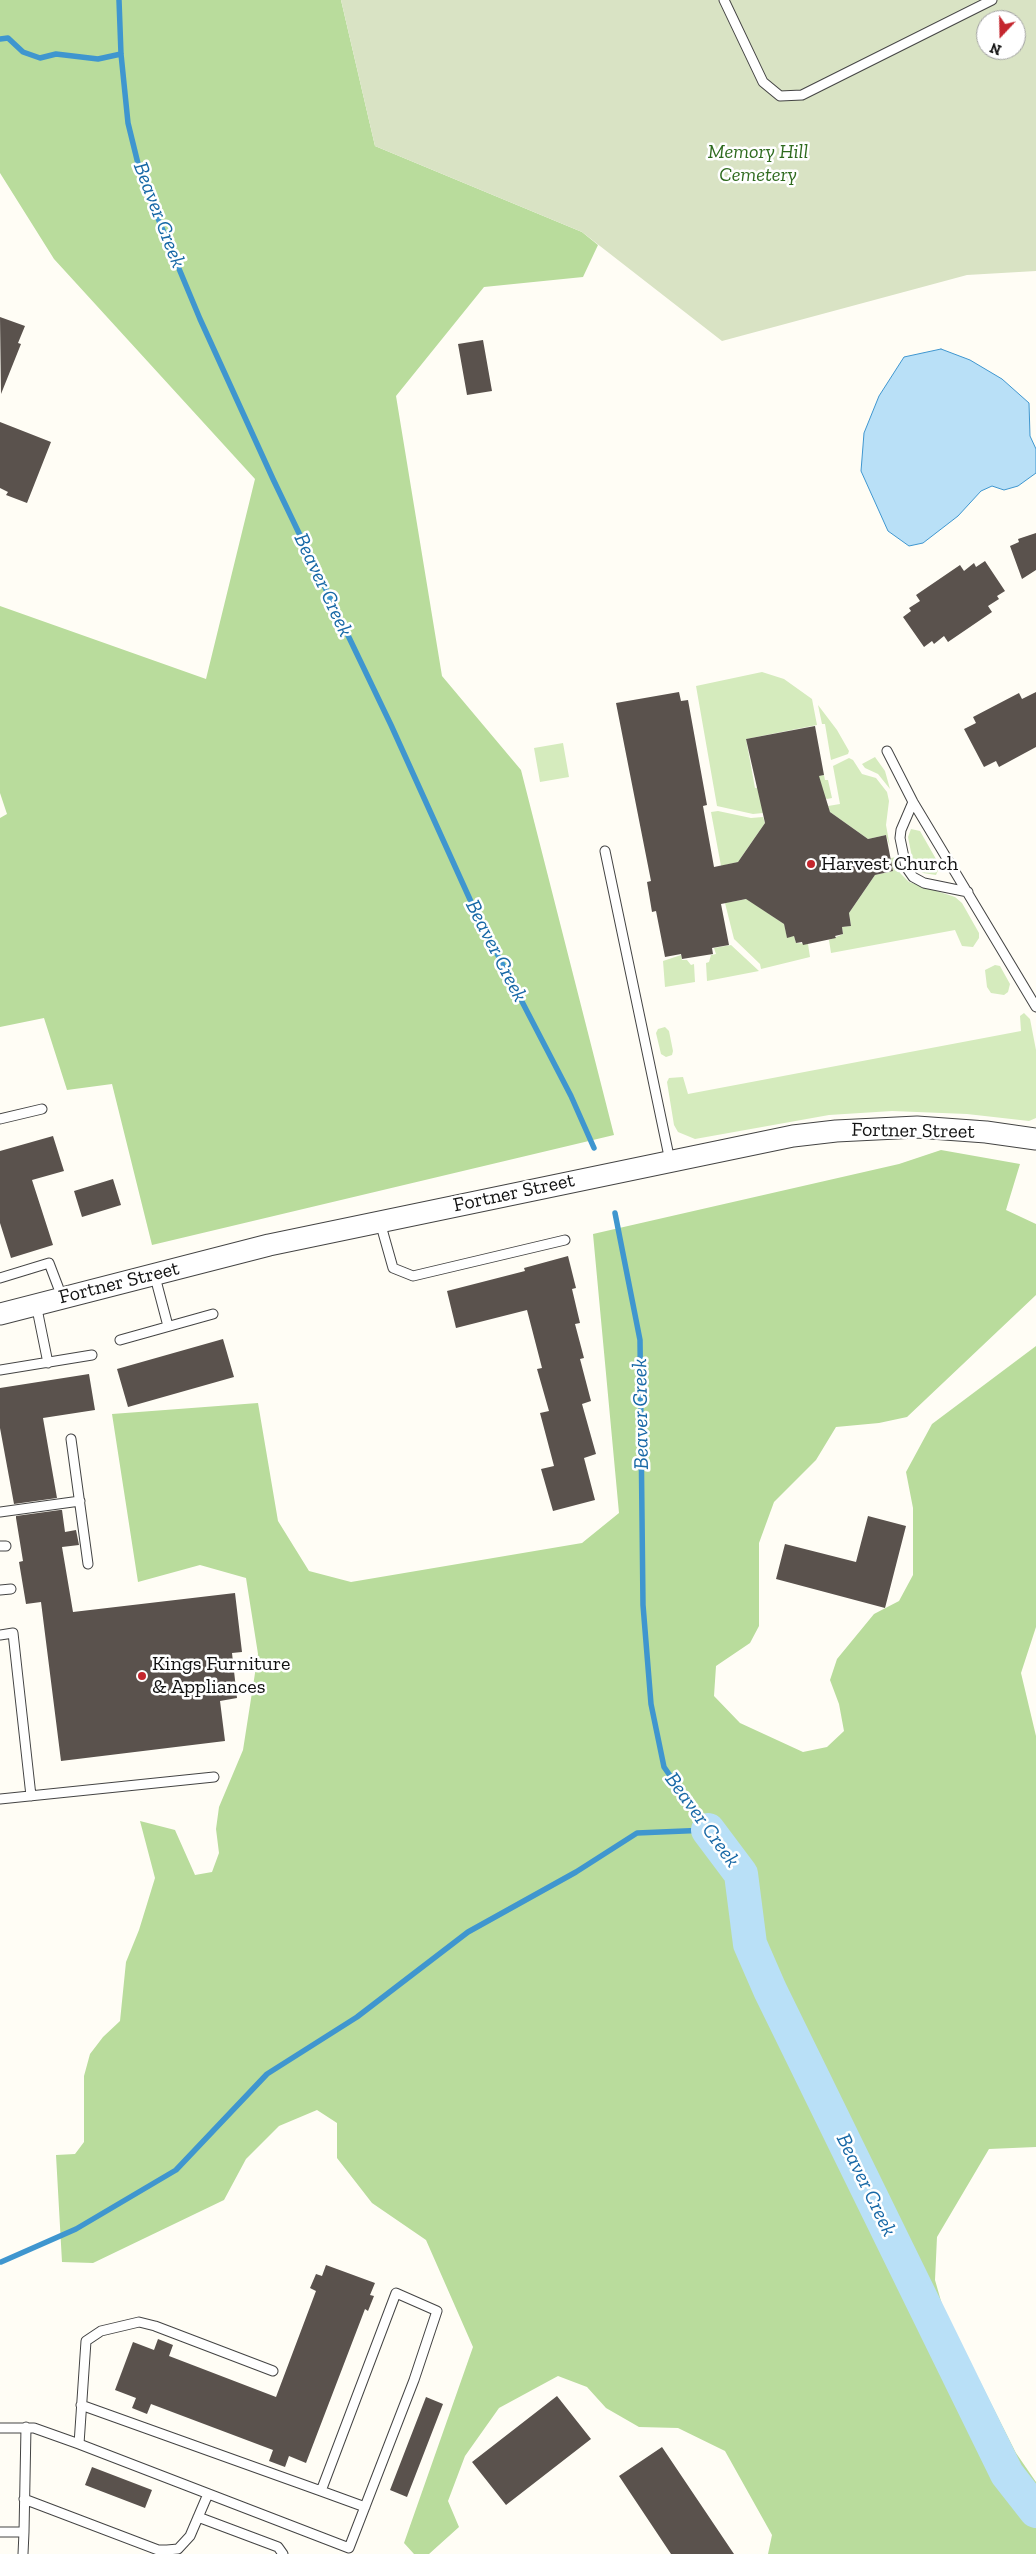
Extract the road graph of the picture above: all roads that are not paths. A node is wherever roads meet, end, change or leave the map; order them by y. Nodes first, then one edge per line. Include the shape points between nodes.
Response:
1 (724, 0) edge
2 (992, 0) edge
3 (887, 751) dead end
4 (914, 802) junction
5 (605, 851) dead end
6 (968, 892) junction
7 (1036, 1007) edge
8 (42, 1109) dead end
9 (0, 1119) edge
10 (1036, 1140) edge
11 (670, 1161) junction
12 (380, 1222) junction
13 (565, 1240) dead end
14 (154, 1273) junction
15 (0, 1278) edge
16 (62, 1298) junction
17 (36, 1304) junction
18 (0, 1314) edge
19 (213, 1314) dead end
20 (168, 1326) junction
21 (120, 1340) dead end
22 (92, 1355) dead end
23 (48, 1363) junction
24 (0, 1370) edge
25 (71, 1439) dead end
26 (80, 1501) junction
27 (0, 1511) edge
28 (88, 1564) dead end
29 (11, 1589) dead end
30 (0, 1590) edge
31 (0, 1634) edge
32 (214, 1777) dead end
33 (31, 1796) junction
34 (0, 1799) edge
35 (273, 2371) dead end
36 (81, 2405) junction
37 (26, 2427) junction
38 (0, 2428) edge
39 (79, 2444) junction
40 (321, 2492) junction
41 (208, 2494) junction
42 (24, 2499) junction
43 (365, 2507) junction
44 (198, 2517) junction
45 (0, 2532) edge
46 (24, 2532) junction
47 (23, 2554) edge
48 (282, 2554) edge

1 - 2 lane via 764,82 780,96 802,95
3 - 4 lane
4 - 6 lane
4 - 6 lane via 900,838 906,867 924,882
5 - 11 lane
6 - 7 lane
8 - 9 lane
10 - 11 street, Fortner Street via 952,1129 878,1128 794,1136
11 - 12 street, Fortner Street
12 - 13 lane via 393,1268 413,1276
12 - 14 street, Fortner Street
14 - 16 street, Fortner Street
14 - 20 lane
15 - 16 lane via 49,1264
16 - 17 street, Fortner Street
17 - 18 street, Fortner Street
17 - 23 lane
19 - 20 lane
20 - 21 lane
22 - 23 lane
23 - 24 lane
25 - 26 lane
26 - 27 lane
26 - 28 lane
29 - 30 lane
31 - 33 lane via 13,1633
32 - 33 lane
33 - 34 lane
35 - 36 lane via 139,2322 101,2331 86,2341
36 - 39 lane
36 - 40 lane
37 - 38 lane
37 - 39 lane
37 - 42 lane
39 - 41 lane
40 - 43 lane
40 - 43 lane via 396,2293 437,2310
41 - 43 lane via 349,2548
41 - 44 lane
42 - 44 lane via 158,2550 178,2549 185,2544
42 - 46 lane
44 - 48 lane via 278,2547
45 - 46 lane
46 - 47 lane

